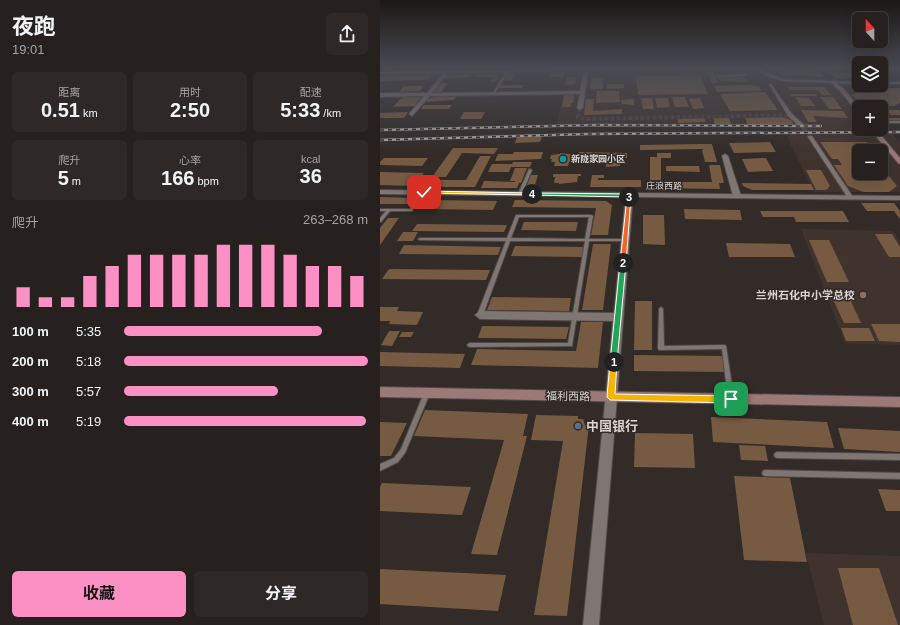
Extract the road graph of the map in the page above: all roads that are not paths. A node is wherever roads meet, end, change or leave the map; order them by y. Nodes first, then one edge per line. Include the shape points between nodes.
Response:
1 (427, 96) edge
2 (581, 96) edge
3 (777, 96) edge
4 (580, 108) tunnel mouth
5 (412, 114) dead end
6 (888, 122) edge
7 (900, 122) edge
8 (801, 125) tunnel mouth
9 (878, 136) edge
10 (810, 138) tunnel mouth
11 (725, 156) dead end
12 (900, 162) edge
13 (530, 170) dead end
14 (380, 192) edge
15 (424, 192) junction
16 (520, 194) junction
17 (629, 196) junction
18 (737, 196) junction
19 (850, 197) junction
20 (900, 198) edge
21 (380, 210) edge
22 (389, 210) junction
23 (380, 221) edge
24 (420, 239) dead end
25 (508, 240) junction
26 (587, 240) junction
27 (625, 240) junction
28 (661, 309) dead end
29 (480, 315) joint
30 (575, 316) junction
31 (618, 317) junction
32 (470, 345) dead end
33 (380, 392) edge
34 (427, 393) junction
35 (610, 397) junction
36 (731, 399) junction
37 (900, 402) edge
38 (777, 454) dead end
39 (900, 457) edge
40 (380, 468) edge
41 (765, 473) dead end
42 (900, 476) edge
43 (591, 625) edge

1 - 5 street
2 - 4 street
3 - 8 street via 790,115
6 - 7 lane
9 - 12 main road
10 - 19 street
11 - 18 street
13 - 16 lane
14 - 15 street, 庄浪西路
15 - 16 street, 庄浪西路
15 - 22 lane via 411,210
16 - 17 street, 庄浪西路
17 - 18 street, 庄浪西路
17 - 27 street
18 - 19 street, 庄浪西路
19 - 20 street, 庄浪西路
21 - 22 lane
22 - 23 lane
24 - 25 lane
25 - 26 lane
25 - 26 lane via 517,216 591,216
25 - 29 lane
26 - 27 lane
26 - 30 lane
27 - 31 street
28 - 36 lane via 661,348 724,347
29 - 30 street
30 - 31 street
30 - 32 lane via 570,345
31 - 35 street
33 - 34 main road, 福利西路
34 - 35 main road, 福利西路
34 - 40 lane via 402,451 396,460
35 - 36 main road, 福利西路
35 - 43 street
36 - 37 main road, 福利西路
38 - 39 lane
41 - 42 lane

